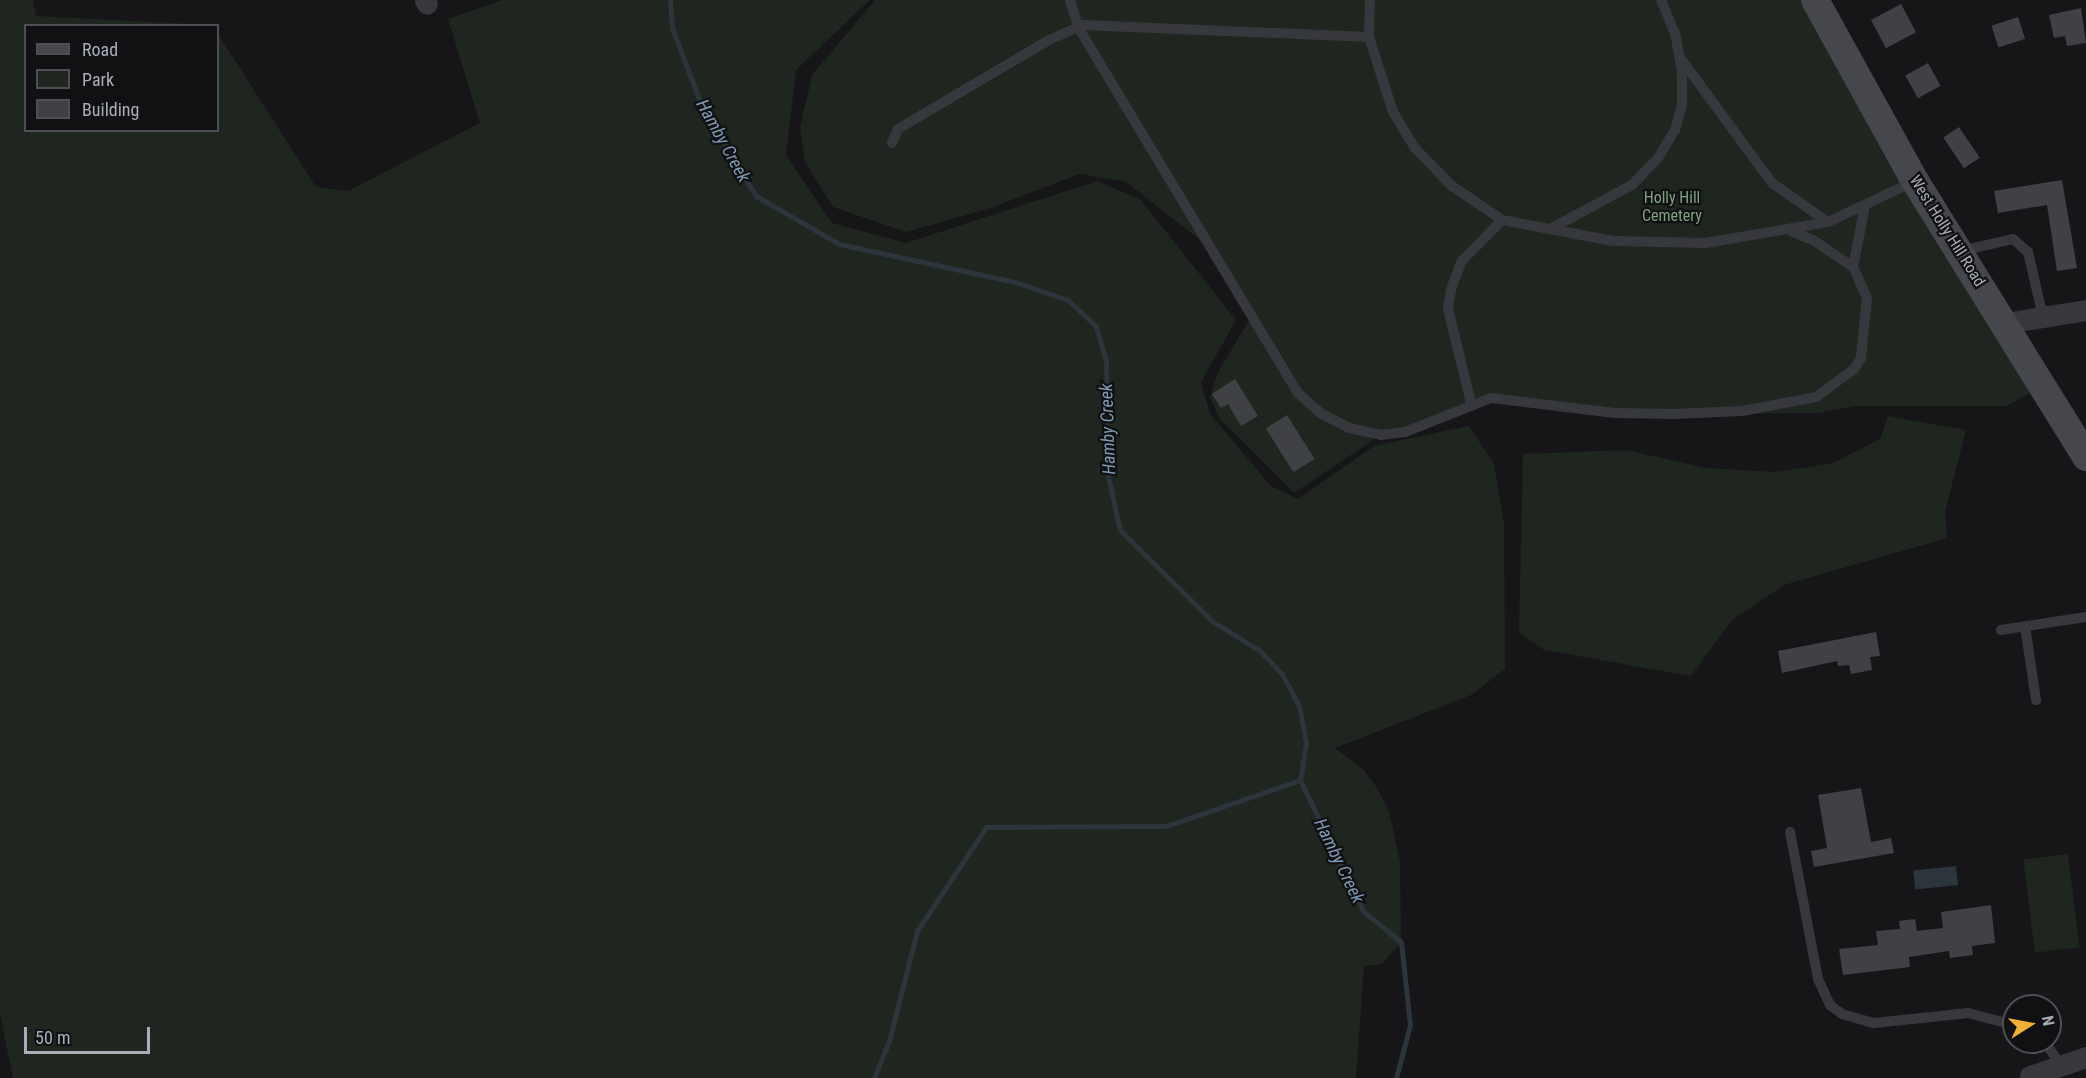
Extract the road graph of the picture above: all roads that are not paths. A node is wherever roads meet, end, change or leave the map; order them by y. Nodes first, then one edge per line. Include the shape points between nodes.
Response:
1 (1070, 0) edge
2 (1370, 0) edge
3 (1661, 0) edge
4 (1815, 0) edge
5 (1078, 27) junction
6 (1369, 37) junction
7 (1679, 57) junction
8 (892, 144) dead end
9 (1915, 181) junction
10 (1865, 206) junction
11 (1502, 220) junction
12 (1828, 222) junction
13 (1552, 228) junction
14 (1791, 231) junction
15 (1959, 251) junction
16 (1853, 267) junction
17 (2086, 310) edge
18 (2043, 317) junction
19 (2005, 323) junction
20 (1471, 403) junction
21 (2086, 457) edge
22 (2086, 617) edge
23 (2025, 626) junction
24 (2001, 630) dead end
25 (2036, 700) dead end
26 (1790, 832) dead end
27 (2002, 1022) edge
28 (2053, 1054) edge
29 (2086, 1057) edge
30 (2060, 1064) junction
31 (2030, 1076) dead end

1 - 5 lane
2 - 6 lane
3 - 7 lane
4 - 9 street, West Holly Hill Road
5 - 6 lane
5 - 8 lane via 1049,39 898,129
5 - 20 lane via 1298,393 1320,413 1348,428 1381,435 1428,424
6 - 11 lane via 1393,112 1415,148 1452,186
7 - 12 lane via 1772,183
7 - 13 lane via 1682,106 1658,158 1632,185
9 - 10 lane
9 - 15 street, West Holly Hill Road
10 - 12 lane
10 - 16 lane
11 - 13 lane
11 - 20 lane via 1462,261 1451,289 1448,309
12 - 14 lane
13 - 14 lane via 1625,242 1706,243
14 - 16 lane via 1813,240
15 - 18 lane via 2013,239 2028,252
15 - 19 street, West Holly Hill Road
16 - 20 lane via 1868,298 1861,358 1854,369 1816,397 1742,411 1674,414 1615,413 1491,398
17 - 18 street
18 - 19 street
19 - 21 street, West Holly Hill Road
22 - 23 lane
23 - 24 lane
23 - 25 lane
26 - 27 lane via 1818,979 1830,1005 1842,1014 1874,1023 1968,1013
28 - 30 lane
29 - 30 street
30 - 31 street

